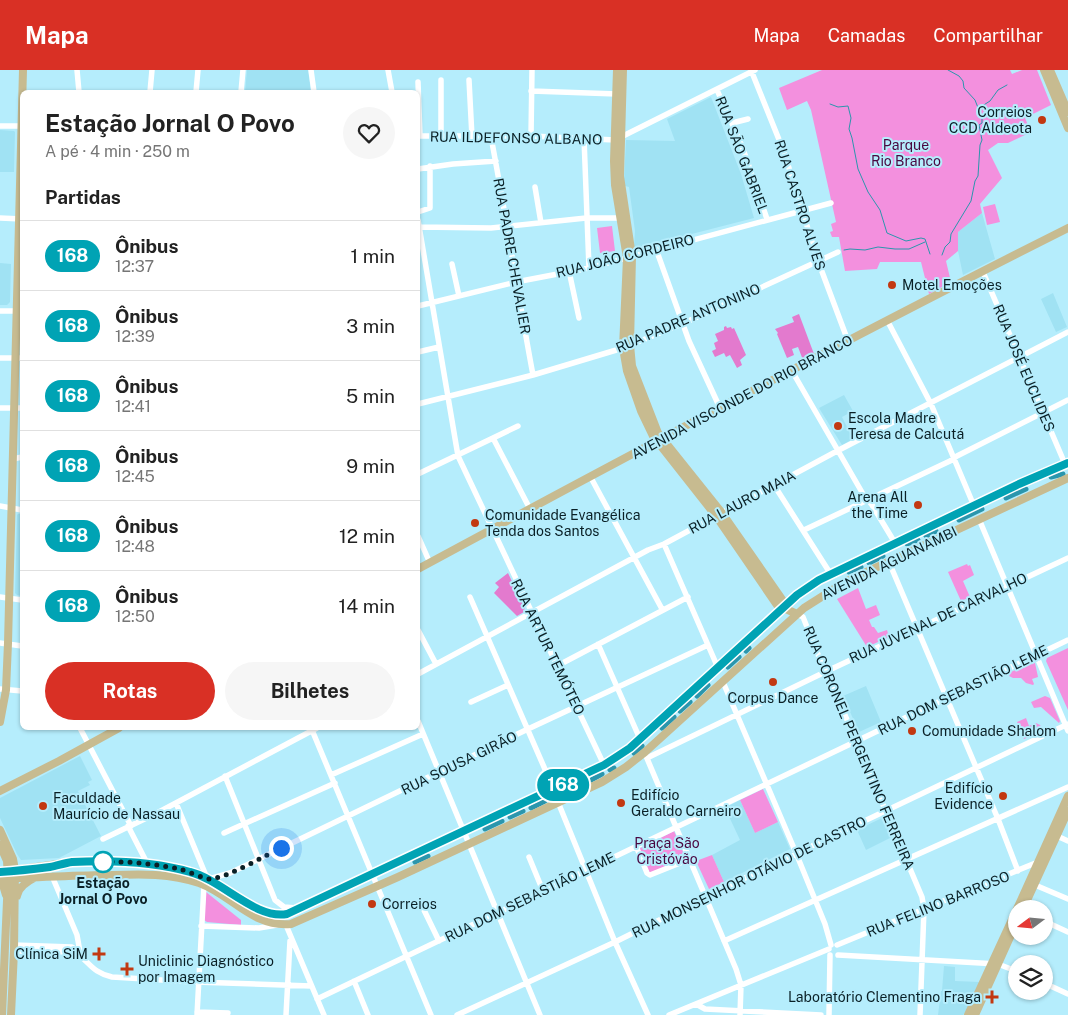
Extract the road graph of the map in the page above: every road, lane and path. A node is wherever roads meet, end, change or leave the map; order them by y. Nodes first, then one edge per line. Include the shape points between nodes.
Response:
1 (23, 70) edge
2 (77, 70) edge
3 (152, 70) edge
4 (198, 70) edge
5 (243, 70) edge
6 (311, 70) edge
7 (388, 70) edge
8 (532, 70) edge
9 (617, 70) edge
10 (623, 70) edge
11 (1044, 70) edge
12 (1050, 70) edge
13 (752, 71) edge
14 (441, 80) dead end
15 (469, 80) dead end
16 (418, 82) dead end
17 (23, 90) edge
18 (80, 90) edge
19 (150, 90) edge
20 (196, 90) edge
21 (241, 90) edge
22 (314, 90) edge
23 (392, 90) edge
24 (418, 90) edge
25 (717, 90) junction
26 (532, 91) junction
27 (617, 94) junction
28 (1068, 112) edge
29 (748, 119) dead end
30 (732, 123) junction
31 (0, 126) edge
32 (20, 126) edge
33 (1068, 128) edge
34 (420, 136) edge
35 (441, 136) junction
36 (491, 136) junction
37 (531, 136) junction
38 (472, 137) junction
39 (584, 138) junction
40 (618, 139) junction
41 (496, 161) junction
42 (430, 166) junction
43 (420, 168) edge
44 (618, 184) junction
45 (535, 187) dead end
46 (831, 203) dead end
47 (802, 210) junction
48 (420, 211) edge
49 (0, 218) edge
50 (586, 218) junction
51 (620, 218) junction
52 (20, 219) edge
53 (767, 219) junction
54 (541, 223) junction
55 (420, 225) edge
56 (508, 227) junction
57 (1068, 228) edge
58 (420, 236) edge
59 (656, 249) junction
60 (838, 252) dead end
61 (630, 257) junction
62 (818, 261) junction
63 (452, 264) dead end
64 (589, 268) junction
65 (569, 272) junction
66 (983, 272) junction
67 (516, 282) junction
68 (458, 296) junction
69 (432, 302) junction
70 (420, 305) edge
71 (0, 310) edge
72 (20, 311) edge
73 (579, 318) dead end
74 (887, 320) junction
75 (682, 324) junction
76 (1068, 332) edge
77 (848, 341) junction
78 (439, 347) junction
79 (626, 347) junction
80 (420, 352) edge
81 (0, 358) edge
82 (19, 358) edge
83 (1020, 358) junction
84 (792, 371) junction
85 (533, 375) junction
86 (447, 397) junction
87 (1068, 400) edge
88 (420, 404) edge
89 (932, 404) junction
90 (0, 408) edge
91 (19, 408) edge
92 (720, 408) junction
93 (1043, 412) junction
94 (518, 426) dead end
95 (494, 438) junction
96 (660, 441) junction
97 (839, 450) junction
98 (458, 456) junction
99 (20, 458) edge
100 (954, 458) junction
101 (13, 459) junction
102 (1066, 463) edge
103 (420, 473) edge
104 (590, 476) junction
105 (1065, 481) edge
106 (774, 485) junction
107 (868, 500) junction
108 (0, 506) edge
109 (974, 506) junction
110 (12, 508) junction
111 (530, 509) junction
112 (20, 510) edge
113 (719, 515) junction
114 (979, 520) junction
115 (491, 529) junction
116 (804, 530) junction
117 (420, 540) edge
118 (895, 543) junction
119 (664, 544) junction
120 (634, 558) junction
121 (1068, 558) edge
122 (889, 562) junction
123 (430, 563) junction
124 (420, 568) edge
125 (830, 573) junction
126 (1007, 586) junction
127 (0, 597) edge
128 (470, 597) dead end
129 (688, 597) junction
130 (9, 598) junction
131 (20, 600) edge
132 (785, 607) junction
133 (662, 609) junction
134 (531, 614) junction
135 (797, 614) junction
136 (917, 629) junction
137 (420, 634) edge
138 (488, 637) junction
139 (1068, 640) edge
140 (4, 643) edge
141 (598, 644) junction
142 (708, 645) junction
143 (20, 646) edge
144 (1036, 654) junction
145 (436, 664) junction
146 (557, 666) junction
147 (718, 668) junction
148 (825, 672) junction
149 (420, 673) edge
150 (723, 682) junction
151 (508, 685) junction
152 (618, 688) junction
153 (3, 689) edge
154 (20, 691) edge
155 (946, 697) junction
156 (471, 702) dead end
157 (577, 708) junction
158 (737, 715) junction
159 (0, 722) edge
160 (1067, 726) edge
161 (420, 728) edge
162 (81, 730) edge
163 (115, 730) edge
164 (310, 730) edge
165 (312, 730) edge
166 (528, 730) junction
167 (422, 734) junction
168 (640, 739) junction
169 (856, 741) junction
170 (88, 745) junction
171 (646, 755) junction
172 (604, 765) junction
173 (976, 767) junction
174 (440, 773) junction
175 (331, 775) junction
176 (225, 776) junction
177 (335, 783) junction
178 (766, 784) junction
179 (1068, 787) edge
180 (554, 790) junction
181 (0, 791) edge
182 (1068, 796) edge
183 (558, 802) junction
184 (176, 803) junction
185 (886, 810) junction
186 (1068, 811) edge
187 (349, 815) junction
188 (998, 819) junction
189 (245, 824) junction
190 (130, 826) junction
191 (676, 827) junction
192 (0, 830) edge
193 (463, 832) junction
194 (224, 833) dead end
195 (1056, 836) junction
196 (103, 839) dead end
197 (1068, 841) edge
198 (468, 844) junction
199 (0, 845) edge
200 (636, 846) junction
201 (796, 853) junction
202 (529, 857) dead end
203 (258, 859) junction
204 (690, 859) junction
205 (906, 859) junction
206 (1038, 862) junction
207 (147, 863) junction
208 (586, 870) junction
209 (1018, 871) junction
210 (373, 874) junction
211 (8, 875) edge
212 (37, 876) junction
213 (52, 876) junction
214 (206, 881) junction
215 (0, 884) edge
216 (378, 885) junction
217 (1034, 885) junction
218 (543, 891) junction
219 (6, 897) junction
220 (706, 897) junction
221 (1068, 899) edge
222 (815, 900) junction
223 (1021, 900) edge
224 (1027, 900) edge
225 (16, 903) junction
226 (299, 908) junction
227 (423, 908) dead end
228 (924, 909) junction
229 (496, 913) junction
230 (286, 924) junction
231 (277, 925) junction
232 (1053, 925) edge
233 (201, 926) junction
234 (1008, 932) edge
235 (1068, 932) edge
236 (290, 938) junction
237 (1008, 939) edge
238 (438, 941) junction
239 (724, 941) junction
240 (615, 942) junction
241 (2, 945) edge
242 (14, 948) junction
243 (54, 949) junction
244 (832, 949) junction
245 (80, 952) junction
246 (838, 955) junction
247 (406, 956) junction
248 (922, 960) junction
249 (995, 964) junction
250 (1008, 968) edge
251 (99, 974) junction
252 (354, 981) junction
253 (198, 982) junction
254 (526, 983) junction
255 (741, 985) junction
256 (288, 986) junction
257 (311, 986) junction
258 (1053, 987) edge
259 (1068, 994) edge
260 (317, 999) junction
261 (696, 1004) junction
262 (228, 1013) dead end
263 (740, 1013) edge
264 (197, 1014) edge
265 (2, 1015) edge
266 (11, 1015) edge
267 (286, 1015) edge
268 (324, 1015) edge
269 (368, 1015) edge
270 (432, 1015) edge
271 (457, 1015) edge
272 (540, 1015) edge
273 (648, 1015) edge
274 (669, 1015) edge
275 (821, 1015) edge
276 (829, 1015) edge
277 (920, 1015) edge
278 (968, 1015) edge
279 (975, 1015) edge

1 - 17 main road
2 - 18 street
3 - 19 street
4 - 20 street
5 - 21 street
6 - 22 street
7 - 23 street
8 - 26 street
9 - 27 main road
10 - 40 main road
11 - 33 main road
12 - 28 main road
13 - 25 street
13 - 47 street, RUA CASTRO ALVES via 784,152
14 - 35 street
15 - 38 street
16 - 24 street
25 - 30 street, RUA SÃO GABRIEL
25 - 40 street
26 - 27 street
26 - 37 street
27 - 40 main road
29 - 30 street
30 - 53 street, RUA SÃO GABRIEL
31 - 32 street
34 - 35 street, RUA ILDEFONSO ALBANO
35 - 38 street, RUA ILDEFONSO ALBANO
36 - 37 street, RUA ILDEFONSO ALBANO
36 - 38 street, RUA ILDEFONSO ALBANO
36 - 41 street, RUA PADRE CHEVALIER
37 - 39 street, RUA ILDEFONSO ALBANO
39 - 40 street, RUA ILDEFONSO ALBANO
39 - 50 street
40 - 44 main road
41 - 42 street
41 - 56 street, RUA PADRE CHEVALIER
42 - 43 street
42 - 48 street via 430,208
44 - 51 main road
44 - 61 main road
45 - 54 street
46 - 47 street, RUA JOÃO CORDEIRO
47 - 53 street, RUA JOÃO CORDEIRO
47 - 62 street, RUA CASTRO ALVES
49 - 52 street
50 - 51 street
50 - 54 street
50 - 64 street
51 - 61 main road
53 - 59 street, RUA JOÃO CORDEIRO
54 - 56 street
55 - 56 street
56 - 67 street, RUA PADRE CHEVALIER
57 - 66 main road, AVENIDA VISCONDE DO RIO BRANCO
58 - 69 street, RUA ARTUR TEMÓTEO
59 - 61 street, RUA JOÃO CORDEIRO
59 - 75 street
60 - 62 street, RUA PADRE ANTONINO
61 - 64 street, RUA JOÃO CORDEIRO
61 - 79 main road
62 - 75 street, RUA PADRE ANTONINO
62 - 77 street, RUA CASTRO ALVES
63 - 68 street
64 - 65 street, RUA JOÃO CORDEIRO
65 - 67 street, RUA JOÃO CORDEIRO
65 - 73 street
66 - 74 main road, AVENIDA VISCONDE DO RIO BRANCO
66 - 83 street, RUA JOSÉ EUCLIDES
67 - 68 street, RUA JOÃO CORDEIRO
67 - 85 street, RUA PADRE CHEVALIER
68 - 69 street, RUA JOÃO CORDEIRO
69 - 70 street, RUA JOÃO CORDEIRO
69 - 78 street, RUA ARTUR TEMÓTEO
71 - 72 street
72 - 82 main road
74 - 77 main road, AVENIDA VISCONDE DO RIO BRANCO
74 - 89 street
75 - 79 street, RUA PADRE ANTONINO
75 - 92 street
76 - 83 street, RUA LAURO MAIA
77 - 84 main road, AVENIDA VISCONDE DO RIO BRANCO
78 - 80 street
78 - 86 street, RUA ARTUR TEMÓTEO
79 - 85 street, RUA PADRE ANTONINO
79 - 96 main road
81 - 82 street
82 - 91 main road
83 - 89 street, RUA LAURO MAIA
83 - 93 street, RUA JOSÉ EUCLIDES
84 - 92 main road, AVENIDA VISCONDE DO RIO BRANCO
84 - 97 street
85 - 86 street, RUA PADRE ANTONINO
86 - 88 street, RUA PADRE ANTONINO
86 - 98 street, RUA ARTUR TEMÓTEO
87 - 93 street
89 - 97 street, RUA LAURO MAIA
89 - 100 street
90 - 91 street
91 - 101 main road
92 - 96 main road, AVENIDA VISCONDE DO RIO BRANCO
93 - 100 street
93 - 102 street, RUA JOSÉ EUCLIDES
94 - 95 street
95 - 98 street
95 - 111 street
96 - 104 main road, AVENIDA VISCONDE DO RIO BRANCO
96 - 113 main road
97 - 106 street, RUA LAURO MAIA
97 - 107 street
98 - 103 street
98 - 115 street, RUA ARTUR TEMÓTEO
99 - 101 street
100 - 107 street
100 - 109 street
101 - 110 main road
102 - 109 main road, AVENIDA AGUANAMBI
104 - 111 main road, AVENIDA VISCONDE DO RIO BRANCO
104 - 120 street
105 - 114 main road, AVENIDA AGUANAMBI
106 - 113 street, RUA LAURO MAIA
106 - 116 street
107 - 116 street
107 - 118 street
108 - 110 street
109 - 118 main road, AVENIDA AGUANAMBI
110 - 112 street
110 - 130 main road
111 - 115 main road, AVENIDA VISCONDE DO RIO BRANCO
113 - 119 street, RUA LAURO MAIA
113 - 132 main road
114 - 122 main road, AVENIDA AGUANAMBI
114 - 126 street
115 - 123 main road, AVENIDA VISCONDE DO RIO BRANCO
115 - 134 street, RUA ARTUR TEMÓTEO
116 - 125 street
117 - 123 street
118 - 125 main road, AVENIDA AGUANAMBI
119 - 120 street, RUA LAURO MAIA
119 - 129 street
120 - 133 street
120 - 134 street, RUA LAURO MAIA
121 - 126 street, RUA JUVENAL DE CARVALHO
122 - 135 main road, AVENIDA AGUANAMBI via 831,590
122 - 136 street
123 - 124 main road, AVENIDA VISCONDE DO RIO BRANCO
125 - 132 main road, AVENIDA AGUANAMBI
126 - 136 street, RUA JUVENAL DE CARVALHO
126 - 144 street
127 - 130 street
128 - 138 street
129 - 133 street
129 - 142 street
130 - 131 street
130 - 140 main road
132 - 135 main road, RUA CORONEL PERGENTINO FERREIRA
132 - 147 main road, AVENIDA AGUANAMBI
133 - 141 street
134 - 138 street, RUA LAURO MAIA
134 - 146 street, RUA ARTUR TEMÓTEO
135 - 148 street, RUA CORONEL PERGENTINO FERREIRA via 803,617
135 - 150 main road, AVENIDA AGUANAMBI
136 - 148 street, RUA JUVENAL DE CARVALHO
136 - 155 street
137 - 145 street
138 - 145 street, RUA LAURO MAIA
138 - 151 street
139 - 144 street, RUA DOM SEBASTIÃO LEME
140 - 143 street
140 - 153 main road
141 - 146 street
141 - 152 street
142 - 147 street
142 - 152 street, RUA SOUSA GIRÃO
144 - 155 street, RUA DOM SEBASTIÃO LEME
144 - 160 street
145 - 149 street, RUA LAURO MAIA
146 - 157 street, RUA ARTUR TEMÓTEO
147 - 168 main road, AVENIDA AGUANAMBI
148 - 158 street, RUA JUVENAL DE CARVALHO
148 - 169 street, RUA CORONEL PERGENTINO FERREIRA
150 - 158 street
150 - 171 main road, AVENIDA AGUANAMBI
151 - 156 street
151 - 166 street
152 - 157 street, RUA SOUSA GIRÃO
152 - 168 street
153 - 154 street
153 - 159 main road
155 - 169 street, RUA DOM SEBASTIÃO LEME
155 - 173 street
157 - 166 street, RUA SOUSA GIRÃO
157 - 172 street, RUA ARTUR TEMÓTEO
158 - 171 street, RUA JUVENAL DE CARVALHO
158 - 178 street
160 - 173 street, RUA MONSENHOR OTÁVIO DE CASTRO
161 - 167 street
162 - 170 street
163 - 170 main road
164 - 176 street
165 - 175 street
166 - 174 street, RUA SOUSA GIRÃO
166 - 180 street
167 - 174 street
167 - 175 street
168 - 172 main road, AVENIDA AGUANAMBI
169 - 178 street, RUA DOM SEBASTIÃO LEME
169 - 185 street, RUA CORONEL PERGENTINO FERREIRA
170 - 181 main road
170 - 190 street
171 - 183 main road, AVENIDA AGUANAMBI via 602,782
171 - 191 street
172 - 180 main road, AVENIDA AGUANAMBI
173 - 185 street, RUA MONSENHOR OTÁVIO DE CASTRO
173 - 188 street
174 - 187 street, RUA SOUSA GIRÃO
174 - 193 street
175 - 177 street
176 - 184 street
176 - 189 street
177 - 187 street
177 - 189 street
178 - 191 street, RUA DOM SEBASTIÃO LEME
178 - 201 street
179 - 188 street
180 - 193 main road, AVENIDA AGUANAMBI
182 - 206 main road
183 - 198 main road, AVENIDA AGUANAMBI
183 - 208 street
184 - 190 street
184 - 214 street
185 - 201 street, RUA MONSENHOR OTÁVIO DE CASTRO
185 - 205 street, RUA CORONEL PERGENTINO FERREIRA
186 - 195 main road
187 - 203 street, RUA SOUSA GIRÃO
187 - 210 street
188 - 205 street
188 - 209 street
189 - 194 street
189 - 203 street
190 - 196 street
190 - 207 street
191 - 200 street, RUA DOM SEBASTIÃO LEME
191 - 204 street
192 - 211 main road via 13,860
193 - 198 street
193 - 210 main road, AVENIDA AGUANAMBI
195 - 197 street
195 - 217 main road
198 - 216 main road, AVENIDA AGUANAMBI
198 - 229 street
199 - 211 main road
200 - 204 street via 650,875
200 - 208 street, RUA DOM SEBASTIÃO LEME
201 - 220 street, RUA MONSENHOR OTÁVIO DE CASTRO
201 - 222 street
202 - 218 street
203 - 214 street, RUA SOUSA GIRÃO
203 - 226 street via 275,900 284,907
204 - 220 street
205 - 222 street
205 - 228 street, RUA CORONEL PERGENTINO FERREIRA
206 - 209 street, RUA FELINO BARROSO
206 - 223 main road
207 - 211 main road, AVENIDA AGUANAMBI via 72,862
207 - 214 main road, AVENIDA AGUANAMBI via 189,871
208 - 218 street, RUA DOM SEBASTIÃO LEME
208 - 240 street
209 - 228 street, RUA FELINO BARROSO
210 - 216 street
210 - 226 main road, AVENIDA AGUANAMBI
211 - 212 main road, AVENIDA AGUANAMBI
211 - 219 main road
211 - 225 main road
212 - 213 main road, AVENIDA AGUANAMBI
212 - 225 main road via 17,892
213 - 214 main road, AVENIDA AGUANAMBI via 152,874
213 - 245 street via 77,935
214 - 226 main road, AVENIDA AGUANAMBI via 266,913 287,914
214 - 231 main road, AVENIDA AGUANAMBI via 257,918
214 - 233 street
215 - 219 main road
216 - 230 main road, AVENIDA AGUANAMBI
216 - 247 street
217 - 221 street
217 - 224 main road
218 - 229 street, RUA DOM SEBASTIÃO LEME
219 - 241 main road
220 - 239 street
220 - 240 street, RUA MONSENHOR OTÁVIO DE CASTRO
222 - 239 street
222 - 244 street
225 - 242 main road
227 - 238 street
228 - 244 street, RUA FELINO BARROSO
228 - 248 street, RUA CORONEL PERGENTINO FERREIRA
229 - 238 street, RUA DOM SEBASTIÃO LEME
229 - 254 street
230 - 231 main road, AVENIDA AGUANAMBI
230 - 236 street
231 - 233 street via 260,928
232 - 235 street
233 - 253 street
234 - 249 main road
236 - 256 street
236 - 257 street
237 - 249 main road
238 - 247 street, RUA DOM SEBASTIÃO LEME
239 - 255 street
240 - 254 street, RUA MONSENHOR OTÁVIO DE CASTRO
240 - 273 street
241 - 265 main road
242 - 243 street
242 - 266 main road
243 - 245 street via 72,947
243 - 251 street via 76,953
244 - 246 street via 833,956
244 - 246 street via 840,950
244 - 255 street, RUA FELINO BARROSO
244 - 276 street
245 - 251 street
246 - 248 street
247 - 252 street, RUA DOM SEBASTIÃO LEME
247 - 270 street
248 - 249 street
248 - 277 street, RUA CORONEL PERGENTINO FERREIRA
249 - 250 street
249 - 278 main road
249 - 279 main road
251 - 253 street
252 - 260 street, RUA DOM SEBASTIÃO LEME
252 - 269 street
253 - 256 street
253 - 264 street
254 - 271 street, RUA MONSENHOR OTÁVIO DE CASTRO
254 - 272 street
255 - 261 street, RUA FELINO BARROSO
255 - 263 street
256 - 257 street
256 - 267 street
257 - 260 street
258 - 259 street
260 - 268 street
261 - 263 street via 705,1009
261 - 274 street, RUA FELINO BARROSO
262 - 264 street
263 - 275 street

